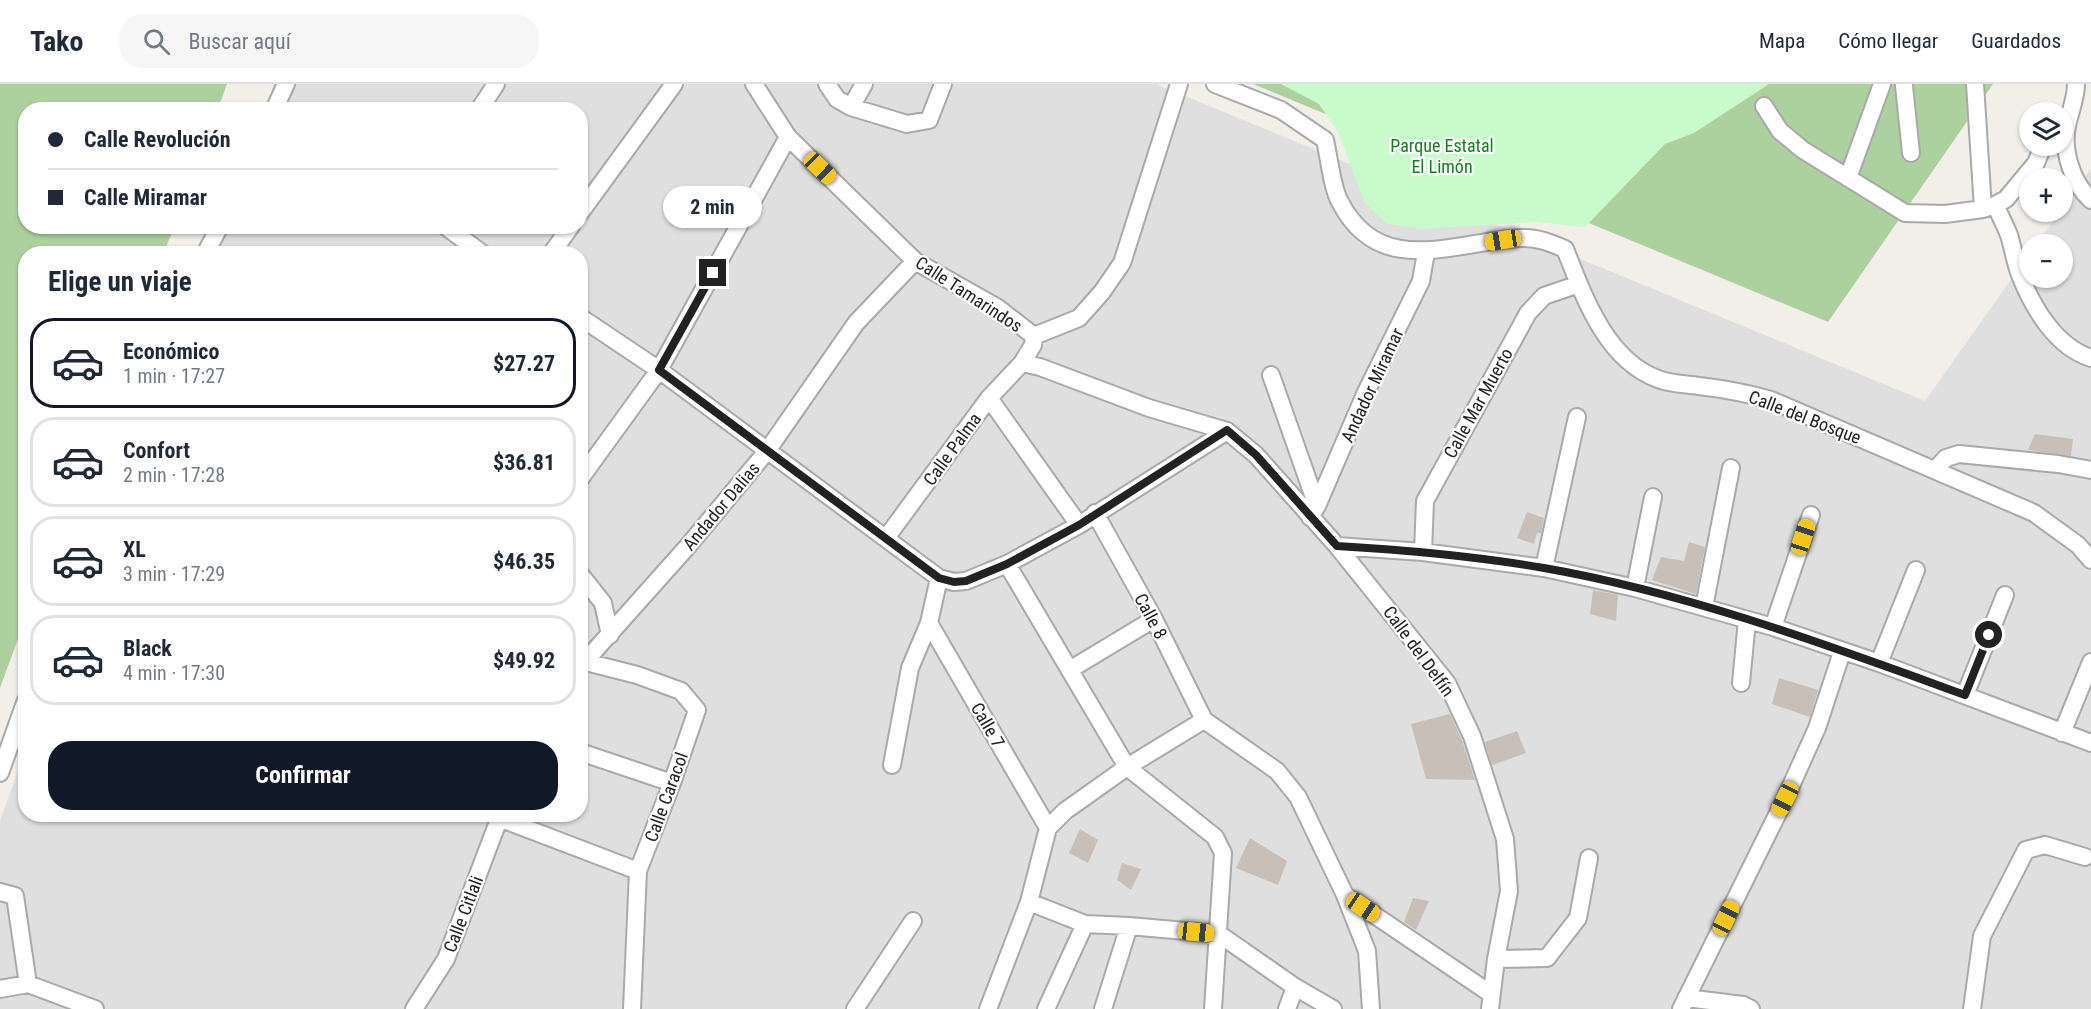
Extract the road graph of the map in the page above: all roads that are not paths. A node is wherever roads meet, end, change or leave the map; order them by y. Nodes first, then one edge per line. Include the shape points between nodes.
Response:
1 (286, 84) edge
2 (496, 84) edge
3 (674, 84) edge
4 (754, 84) edge
5 (827, 84) edge
6 (864, 84) edge
7 (943, 84) edge
8 (1179, 84) edge
9 (1215, 84) edge
10 (1975, 84) edge
11 (1882, 85) edge
12 (1910, 85) edge
13 (2076, 90) edge
14 (278, 102) edge
15 (484, 102) edge
16 (1764, 106) dead end
17 (851, 107) junction
18 (788, 137) junction
19 (1911, 153) dead end
20 (2039, 156) edge
21 (1848, 178) junction
22 (2091, 200) edge
23 (588, 202) edge
24 (1995, 204) junction
25 (456, 234) edge
26 (472, 246) edge
27 (1426, 252) junction
28 (915, 261) junction
29 (1579, 284) junction
30 (588, 322) edge
31 (1033, 341) junction
32 (2091, 358) edge
33 (1022, 363) junction
34 (659, 370) junction
35 (1271, 375) dead end
36 (989, 398) junction
37 (1576, 417) dead end
38 (1227, 430) junction
39 (767, 452) junction
40 (588, 468) edge
41 (1731, 468) dead end
42 (1935, 470) junction
43 (2091, 470) edge
44 (1653, 497) dead end
45 (1314, 511) junction
46 (1095, 513) junction
47 (1811, 514) dead end
48 (1079, 525) junction
49 (886, 538) junction
50 (1337, 546) junction
51 (1424, 552) junction
52 (2091, 560) edge
53 (1007, 564) junction
54 (1544, 568) junction
55 (1916, 570) dead end
56 (939, 578) junction
57 (588, 584) edge
58 (1635, 588) junction
59 (2005, 595) dead end
60 (1704, 607) junction
61 (1154, 619) junction
62 (1747, 620) junction
63 (929, 623) junction
64 (1773, 627) junction
65 (610, 635) junction
66 (1842, 652) junction
67 (588, 659) edge
68 (2091, 662) edge
69 (1879, 663) junction
70 (588, 665) edge
71 (1071, 669) junction
72 (1741, 683) dead end
73 (1965, 695) junction
74 (1204, 720) junction
75 (18, 722) edge
76 (2062, 733) junction
77 (2091, 743) edge
78 (588, 755) edge
79 (892, 765) dead end
80 (1127, 767) junction
81 (0, 773) edge
82 (672, 783) junction
83 (498, 822) edge
84 (515, 822) edge
85 (1048, 828) junction
86 (2085, 857) dead end
87 (1589, 858) dead end
88 (638, 871) junction
89 (0, 892) edge
90 (1345, 895) junction
91 (1029, 902) junction
92 (913, 921) dead end
93 (1085, 924) junction
94 (1129, 926) junction
95 (1219, 934) junction
96 (1496, 959) junction
97 (28, 984) junction
98 (1295, 987) junction
99 (0, 989) edge
100 (1491, 1002) edge
101 (1684, 1003) edge
102 (861, 1007) edge
103 (95, 1009) edge
104 (414, 1009) edge
105 (632, 1009) edge
106 (988, 1009) edge
107 (1046, 1009) edge
108 (1103, 1009) edge
109 (1214, 1009) edge
110 (1287, 1009) edge
111 (1333, 1009) edge
112 (1371, 1009) edge
113 (1751, 1009) edge
114 (1972, 1009) edge

1 - 14 street
2 - 15 street
3 - 23 street
4 - 18 street, Calle Tamarindos
5 - 17 street via 837,99
6 - 17 street
7 - 17 street via 929,120 907,124
8 - 31 street via 1122,263 1079,318
9 - 27 street, Calle del Bosque via 1281,110 1325,140 1339,201 1354,223 1379,245
10 - 24 street
11 - 12 street
11 - 21 street
12 - 19 street
13 - 22 street via 2066,146 2072,171
16 - 21 street via 1780,131
18 - 28 street, Calle Tamarindos
18 - 34 street
20 - 24 street
21 - 24 street via 1905,213 1945,214
24 - 32 street via 2035,305 2057,337
25 - 26 street
27 - 29 street, Calle del Bosque via 1523,237 1543,240 1565,249
27 - 45 street, Andador Miramar via 1421,281 1366,392
28 - 31 street, Calle Tamarindos via 998,308
28 - 39 street, Andador Dalias via 856,323
29 - 42 street, Calle del Bosque via 1605,335 1622,356 1650,375 1771,400
29 - 51 street, Calle Mar Muerto via 1544,296 1528,313 1425,501
30 - 34 street
31 - 33 street, Calle Palma
33 - 36 street, Calle Palma
33 - 38 street via 1149,408
34 - 39 street
34 - 40 street
35 - 45 street
36 - 48 street
36 - 49 street, Calle Palma
37 - 54 street
38 - 45 street, Calle del Delfín
38 - 46 street
39 - 49 street
39 - 65 street, Andador Dalias
41 - 60 street
42 - 43 street via 1946,458 1959,454
42 - 52 street, Calle del Bosque via 2034,513 2078,545
44 - 58 street
45 - 50 street, Calle del Delfín
46 - 48 street
46 - 61 street, Calle 8
47 - 64 street
48 - 53 street
49 - 56 street
50 - 51 street
50 - 96 street, Calle del Delfín via 1447,683 1472,736 1504,839 1509,891
51 - 54 street
53 - 56 street via 966,581
53 - 71 street
54 - 58 street
55 - 69 street
56 - 63 street
57 - 65 street via 603,603
58 - 60 street
59 - 73 street
60 - 62 street
61 - 71 street
61 - 74 street, Calle 8
62 - 64 street
62 - 72 street
63 - 79 street via 910,669
63 - 85 street, Calle 7
64 - 66 street
65 - 67 street, Andador Dalias
66 - 69 street
66 - 101 street via 1817,728 1790,789
68 - 76 street
69 - 73 street
70 - 82 street, Calle Caracol via 637,675 681,691 697,710
71 - 80 street
73 - 76 street
74 - 80 street
74 - 90 street via 1277,771 1298,797
75 - 81 street
76 - 77 street
78 - 82 street
80 - 85 street via 1065,811
80 - 95 street via 1215,837 1223,853
82 - 88 street, Calle Caracol
83 - 104 street, Calle Citlali via 446,958
84 - 88 street
85 - 91 street
86 - 114 street via 2045,845 2026,850 1982,936
87 - 96 street via 1578,918 1546,958
88 - 105 street, Calle Caracol
89 - 97 street via 15,896
90 - 100 street
90 - 112 street via 1367,951
91 - 93 street
91 - 106 street
92 - 102 street
93 - 94 street
93 - 107 street
94 - 95 street
94 - 108 street
95 - 98 street
95 - 109 street
96 - 100 street, Calle del Delfín
97 - 99 street
97 - 103 street
98 - 110 street
98 - 111 street
101 - 113 street via 1743,1005

